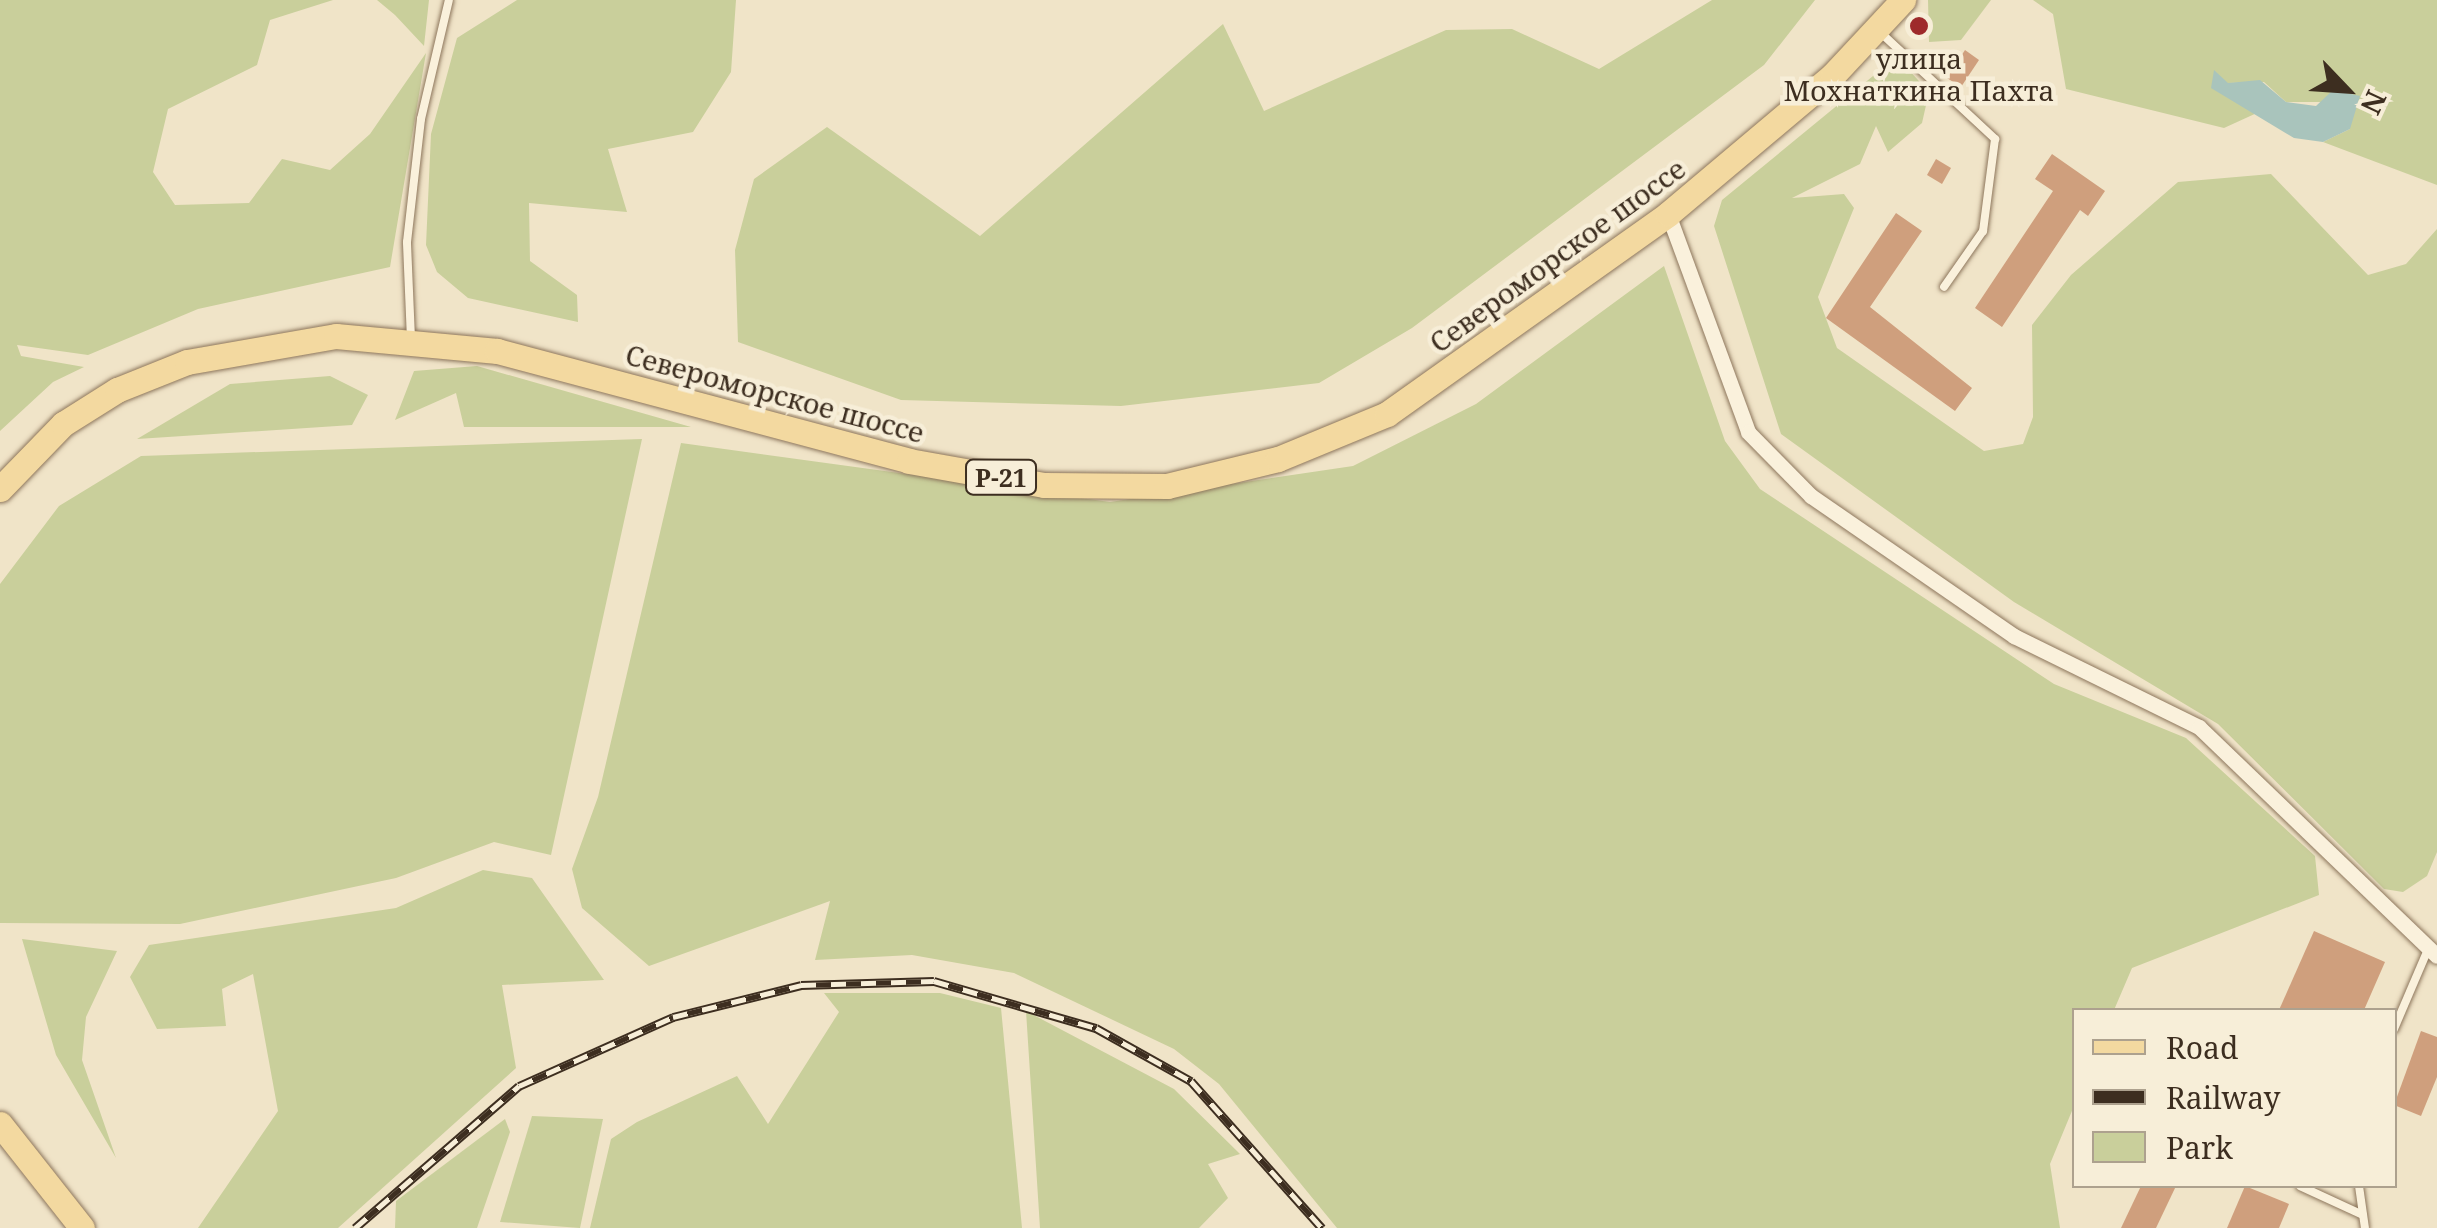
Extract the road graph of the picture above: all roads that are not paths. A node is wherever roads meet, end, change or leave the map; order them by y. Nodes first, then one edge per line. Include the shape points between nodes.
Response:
1 (449, 0) edge
2 (1902, 0) edge
3 (1878, 30) junction
4 (1668, 214) junction
5 (1944, 287) dead end
6 (411, 339) junction
7 (0, 489) edge
8 (2433, 952) edge
9 (2397, 1022) edge
10 (0, 1124) edge
11 (2304, 1188) edge
12 (2360, 1188) edge
13 (2364, 1215) junction
14 (82, 1228) edge
15 (2365, 1228) edge

1 - 6 lane via 421,119 407,242
2 - 3 main road, Североморское шоссе / Р-21
3 - 4 main road, Североморское шоссе / Р-21
3 - 5 lane via 1995,139 1983,231
4 - 6 main road, Североморское шоссе / Р-21 via 1387,414 1278,459 1167,486 1044,485 909,461 497,351
4 - 8 street via 1748,432 1810,496 2014,636 2199,727
6 - 7 main road, Североморское шоссе / Р-21 via 336,336 186,362 63,424
8 - 9 lane
10 - 14 main road
11 - 13 lane
12 - 13 lane
13 - 15 lane

